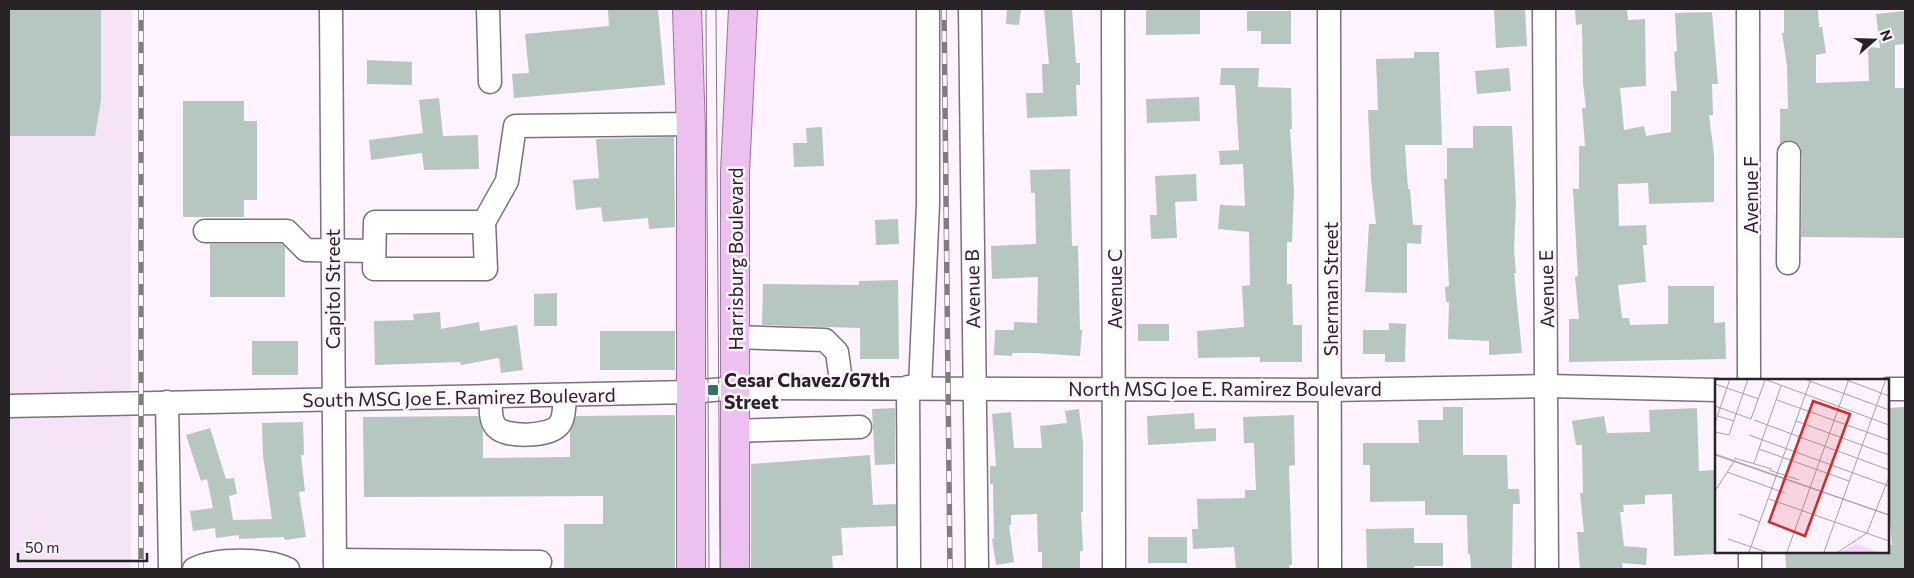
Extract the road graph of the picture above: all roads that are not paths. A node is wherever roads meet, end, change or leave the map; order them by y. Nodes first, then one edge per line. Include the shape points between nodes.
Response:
1 (331, 9) edge
2 (488, 9) edge
3 (687, 9) edge
4 (743, 9) edge
5 (928, 9) edge
6 (970, 9) edge
7 (1113, 9) edge
8 (1329, 9) edge
9 (1544, 9) edge
10 (1748, 9) edge
11 (490, 82) dead end
12 (691, 124) junction
13 (1789, 152) dead end
14 (484, 222) junction
15 (205, 231) dead end
16 (374, 250) junction
17 (332, 251) junction
18 (1788, 263) dead end
19 (734, 337) junction
20 (1749, 379) edge
21 (1548, 386) junction
22 (914, 387) junction
23 (973, 387) junction
24 (734, 388) junction
25 (842, 388) junction
26 (1115, 388) junction
27 (1905, 388) edge
28 (1889, 389) edge
29 (1330, 390) junction
30 (1715, 390) edge
31 (691, 392) junction
32 (564, 395) junction
33 (491, 397) junction
34 (332, 400) junction
35 (176, 402) junction
36 (9, 406) edge
37 (860, 428) dead end
38 (734, 431) junction
39 (1750, 553) edge
40 (540, 562) dead end
41 (335, 564) edge
42 (170, 569) edge
43 (194, 569) edge
44 (288, 569) edge
45 (691, 569) edge
46 (735, 569) edge
47 (909, 569) edge
48 (977, 569) edge
49 (1114, 569) edge
50 (1330, 569) edge
51 (1547, 569) edge
52 (1750, 569) edge

1 - 17 street, Capitol Street
2 - 11 street
3 - 12 main road
4 - 19 main road, Harrisburg Boulevard via 736,172
5 - 22 street via 928,204
6 - 23 street, Avenue B
7 - 26 street, Avenue C
8 - 29 street, Sherman Street
9 - 21 street, Avenue E
10 - 20 street, Avenue F
12 - 14 street via 515,126 507,181
12 - 31 main road
13 - 18 street
14 - 16 street via 375,222
14 - 16 street via 486,269 374,269
15 - 17 street via 287,230 306,250
16 - 17 street
17 - 34 street, Capitol Street
19 - 24 main road, Harrisburg Boulevard
19 - 25 street via 825,340 837,352
21 - 29 street, North MSG Joe E. Ramirez Boulevard
21 - 30 street, North MSG Joe E. Ramirez Boulevard
21 - 51 street, Avenue E
22 - 23 street, North MSG Joe E. Ramirez Boulevard
22 - 25 street, North MSG Joe E. Ramirez Boulevard
22 - 47 street
23 - 26 street, North MSG Joe E. Ramirez Boulevard
23 - 48 street, Avenue B
24 - 25 street, North MSG Joe E. Ramirez Boulevard
24 - 31 street, South MSG Joe E. Ramirez Boulevard
24 - 38 main road, Harrisburg Boulevard
26 - 29 street, North MSG Joe E. Ramirez Boulevard
26 - 49 street, Avenue C
27 - 28 street
29 - 50 street, Sherman Street
31 - 32 street, South MSG Joe E. Ramirez Boulevard
31 - 45 main road
32 - 33 street, South MSG Joe E. Ramirez Boulevard
32 - 33 street via 562,419 558,426 545,434 508,434 501,431 492,419
33 - 34 street, South MSG Joe E. Ramirez Boulevard
34 - 35 street, South MSG Joe E. Ramirez Boulevard
34 - 41 street, Capitol Street
35 - 36 street, South MSG Joe E. Ramirez Boulevard
35 - 42 street
37 - 38 street
38 - 46 main road, Harrisburg Boulevard
39 - 52 street
40 - 41 street
43 - 44 street via 223,561 264,563

